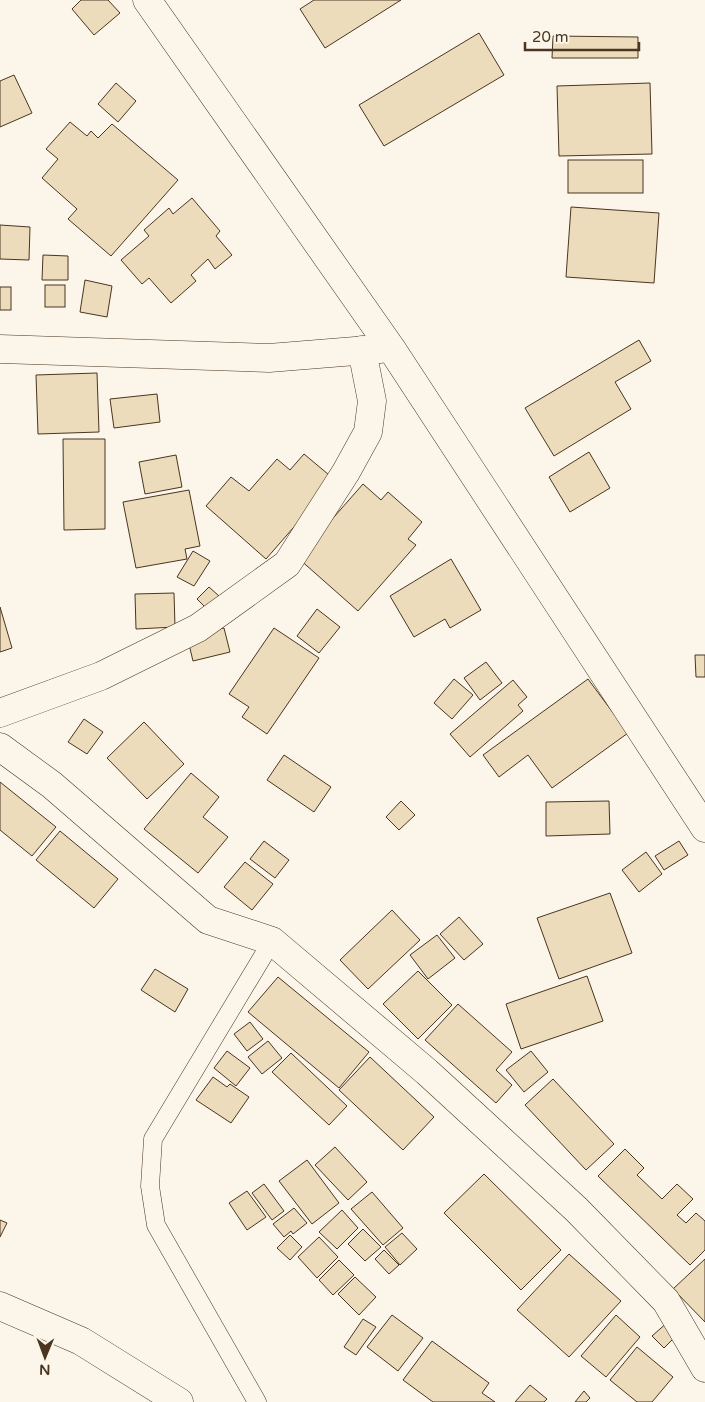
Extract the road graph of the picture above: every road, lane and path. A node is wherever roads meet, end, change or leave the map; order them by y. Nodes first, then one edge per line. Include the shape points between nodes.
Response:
1 (147, 0) edge
2 (391, 348) junction
3 (0, 349) edge
4 (362, 350) junction
5 (0, 713) edge
6 (0, 747) edge
7 (705, 828) edge
8 (272, 941) junction
9 (0, 1306) edge
10 (705, 1368) edge
11 (179, 1402) edge
12 (257, 1402) edge

1 - 2 street
2 - 4 street
2 - 7 street
3 - 4 street via 269,358
4 - 5 street via 372,401 368,432 287,564 198,628 101,676
6 - 8 street via 52,785 208,920
8 - 10 street via 427,1072 576,1209 666,1301
8 - 12 lane via 153,1139 150,1186 156,1225
9 - 11 street via 81,1341

